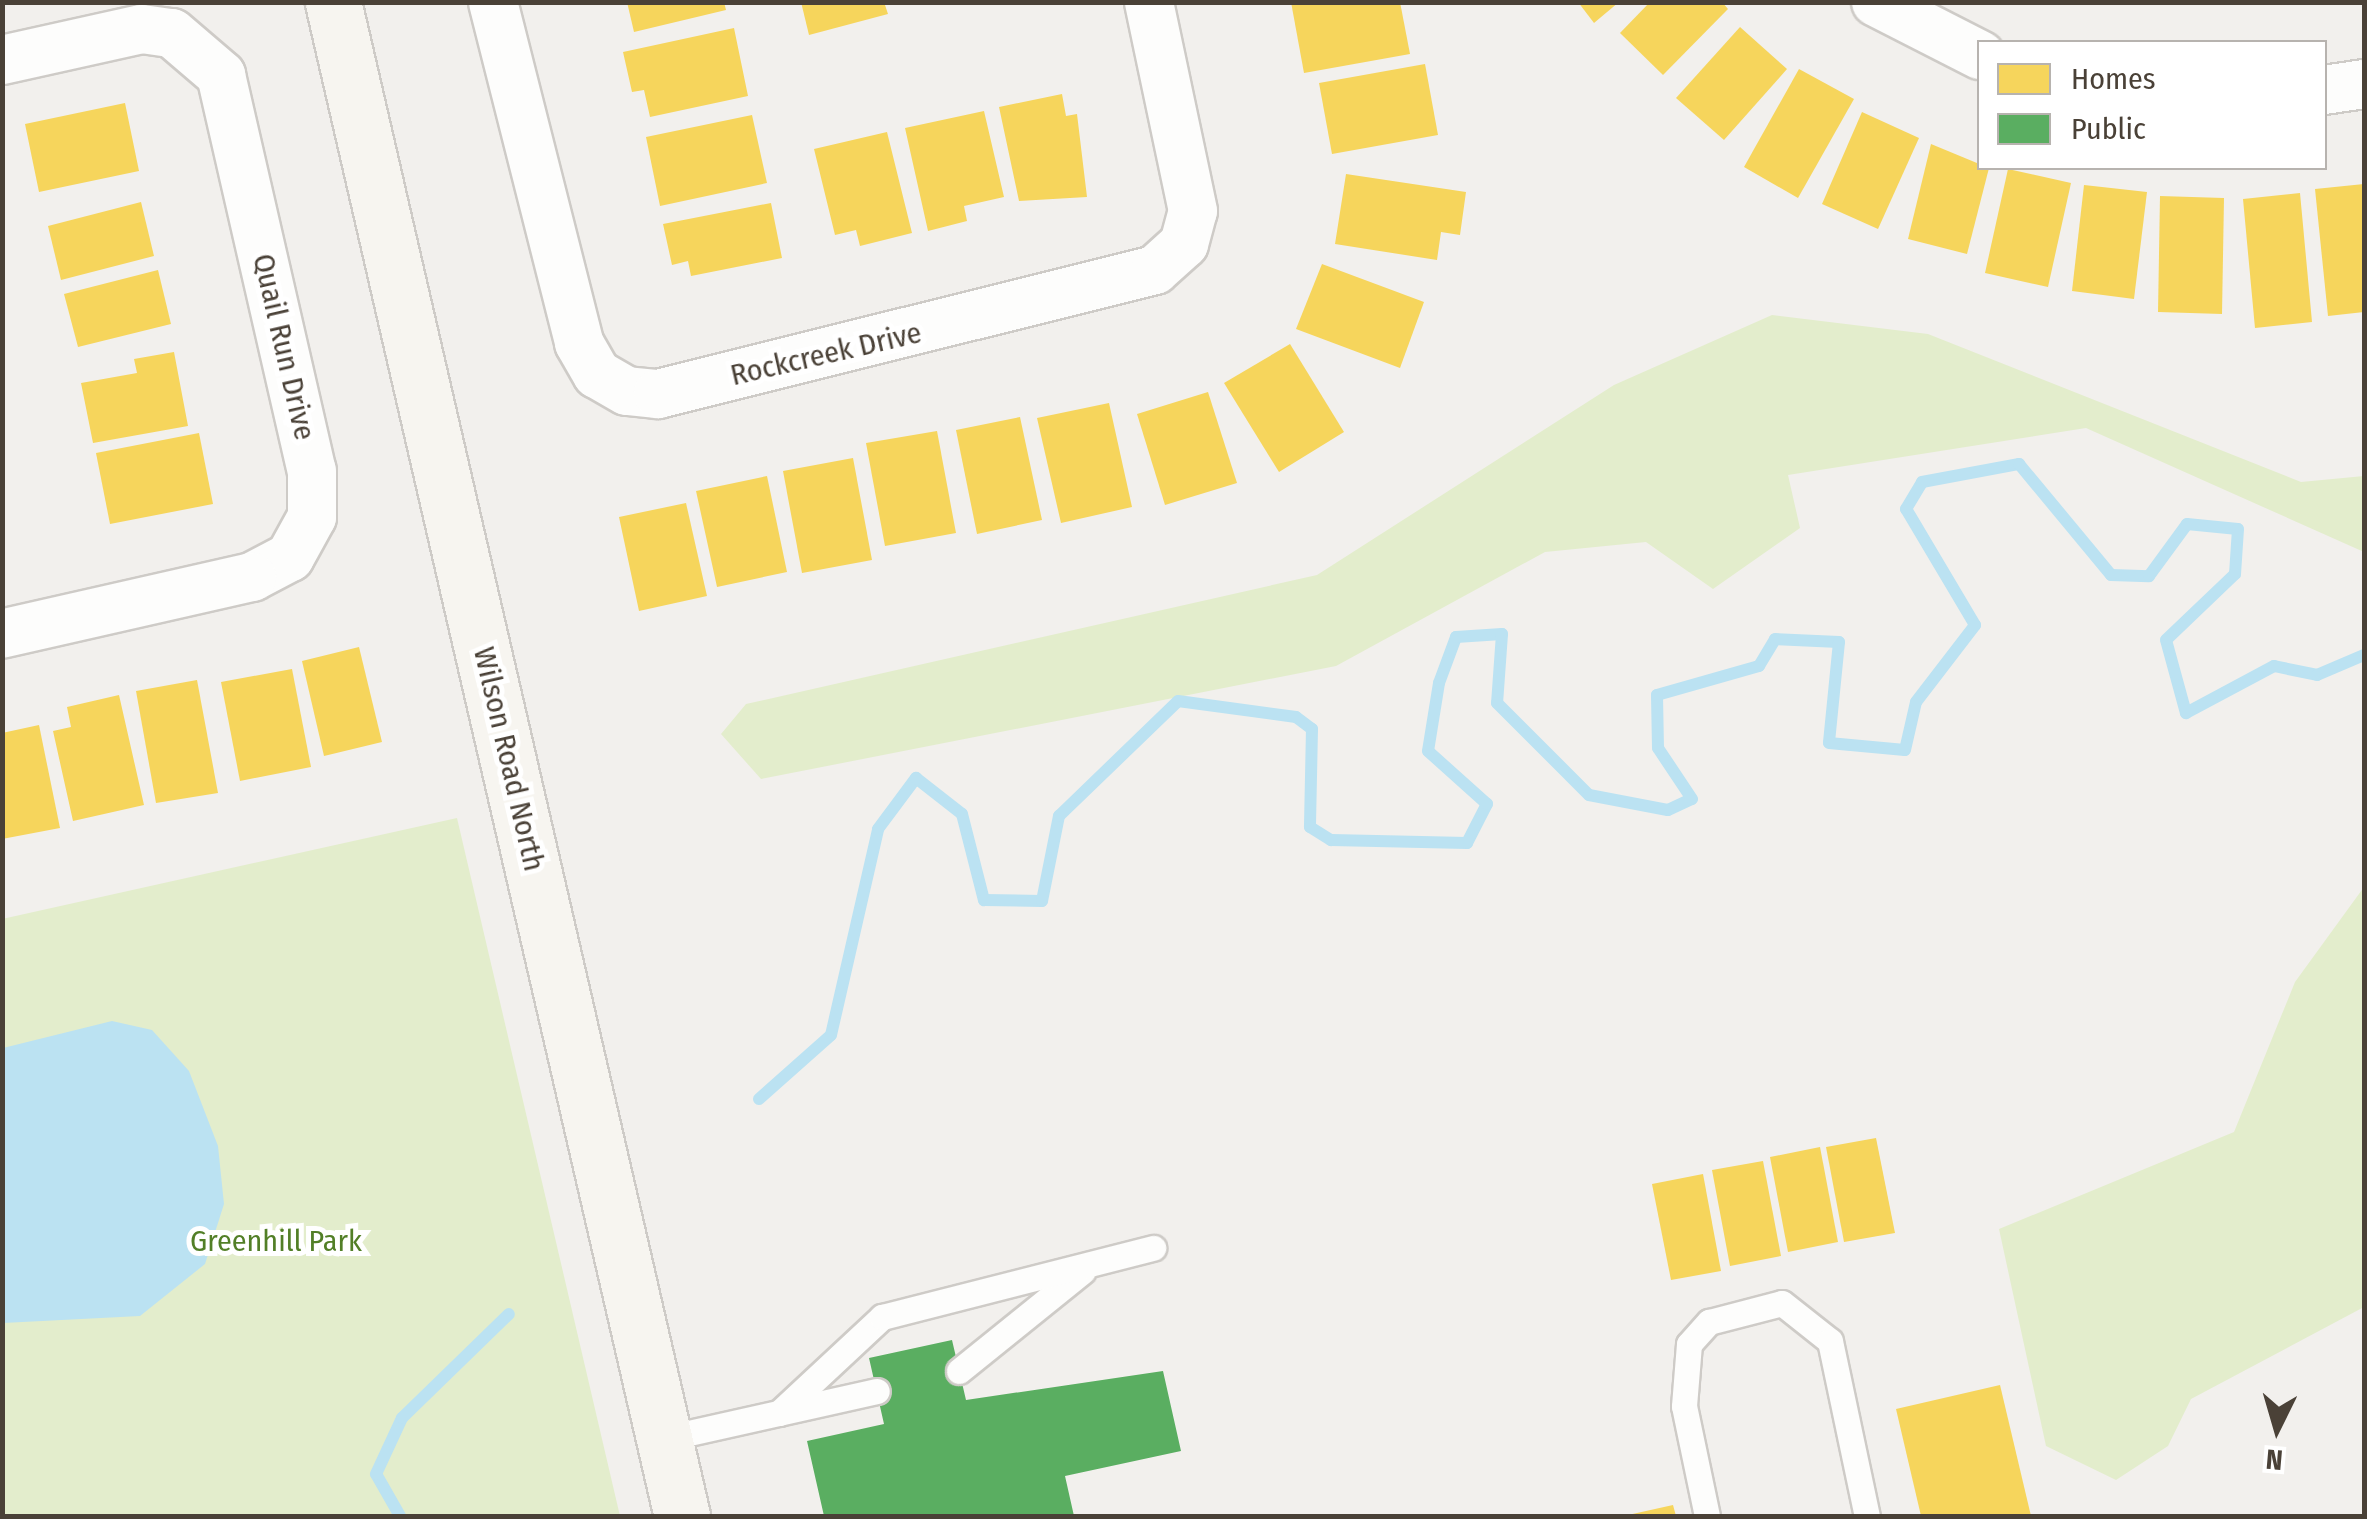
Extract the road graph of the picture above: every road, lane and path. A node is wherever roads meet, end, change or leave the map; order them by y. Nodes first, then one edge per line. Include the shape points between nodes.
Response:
1 (333, 2) edge
2 (493, 2) edge
3 (1149, 2) edge
4 (1876, 2) edge
5 (1977, 54) edge
6 (2, 60) edge
7 (2364, 84) edge
8 (2327, 90) edge
9 (2, 634) edge
10 (1153, 1248) dead end
11 (1096, 1262) junction
12 (959, 1371) dead end
13 (877, 1390) dead end
14 (780, 1413) junction
15 (662, 1439) junction
16 (682, 1516) edge
17 (1706, 1516) edge
18 (1867, 1516) edge

1 - 15 street, Wilson Road North
2 - 3 street, Rockcreek Drive via 579,343 597,374 627,392 658,394 1155,270 1184,244 1193,211
4 - 5 street
6 - 9 street, Quail Run Drive via 142,29 172,33 222,76 312,471 312,517 290,557 252,577
7 - 8 street
10 - 11 lane
11 - 12 lane
11 - 14 lane via 882,1316
13 - 14 lane
14 - 15 lane
15 - 16 street, Wilson Road North
17 - 18 lane via 1684,1406 1688,1344 1709,1322 1782,1303 1830,1341

